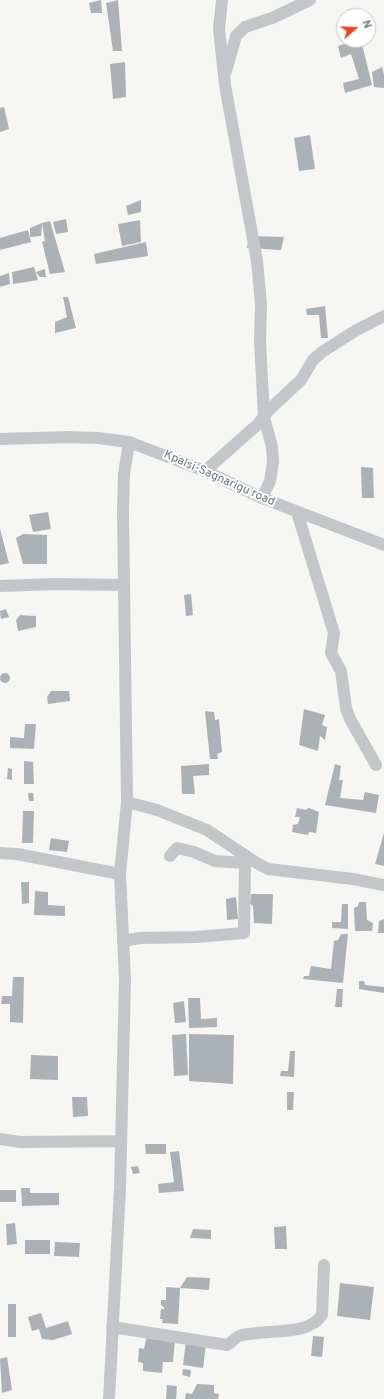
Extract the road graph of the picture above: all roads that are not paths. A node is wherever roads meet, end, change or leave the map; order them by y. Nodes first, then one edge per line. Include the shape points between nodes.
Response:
1 (222, 0) edge
2 (310, 0) edge
3 (224, 76) junction
4 (384, 316) edge
5 (264, 417) junction
6 (0, 439) edge
7 (129, 442) junction
8 (205, 471) junction
9 (262, 498) junction
10 (297, 512) junction
11 (384, 545) edge
12 (124, 585) junction
13 (0, 586) edge
14 (376, 765) dead end
15 (127, 802) junction
16 (0, 853) edge
17 (170, 856) dead end
18 (120, 874) junction
19 (384, 885) edge
20 (123, 941) junction
21 (0, 1139) edge
22 (121, 1141) junction
23 (324, 1264) dead end
24 (112, 1327) junction
25 (109, 1399) edge

1 - 3 street via 219,29
2 - 3 street via 272,18 245,27 236,36
3 - 5 street via 257,261 261,304
4 - 5 street via 322,352 313,360 301,380
5 - 8 street
5 - 9 street via 273,462 270,481
6 - 7 street, Kpalsi-Sagnarigu road via 69,437
7 - 8 street, Kpalsi-Sagnarigu road
7 - 12 street via 124,474
8 - 9 street, Kpalsi-Sagnarigu road
9 - 10 street, Kpalsi-Sagnarigu road
10 - 11 street, Kpalsi-Sagnarigu road
10 - 14 street via 334,633 331,653 341,671 346,708
12 - 13 street
12 - 15 street
15 - 18 street
15 - 19 street via 157,810 207,830 268,869
16 - 18 street
17 - 20 street via 177,848 215,861 244,863 244,933
18 - 20 street
20 - 22 street via 125,980
21 - 22 street via 20,1142
22 - 24 street
23 - 24 street via 322,1315 314,1324 304,1328 240,1336 227,1345
24 - 25 street

